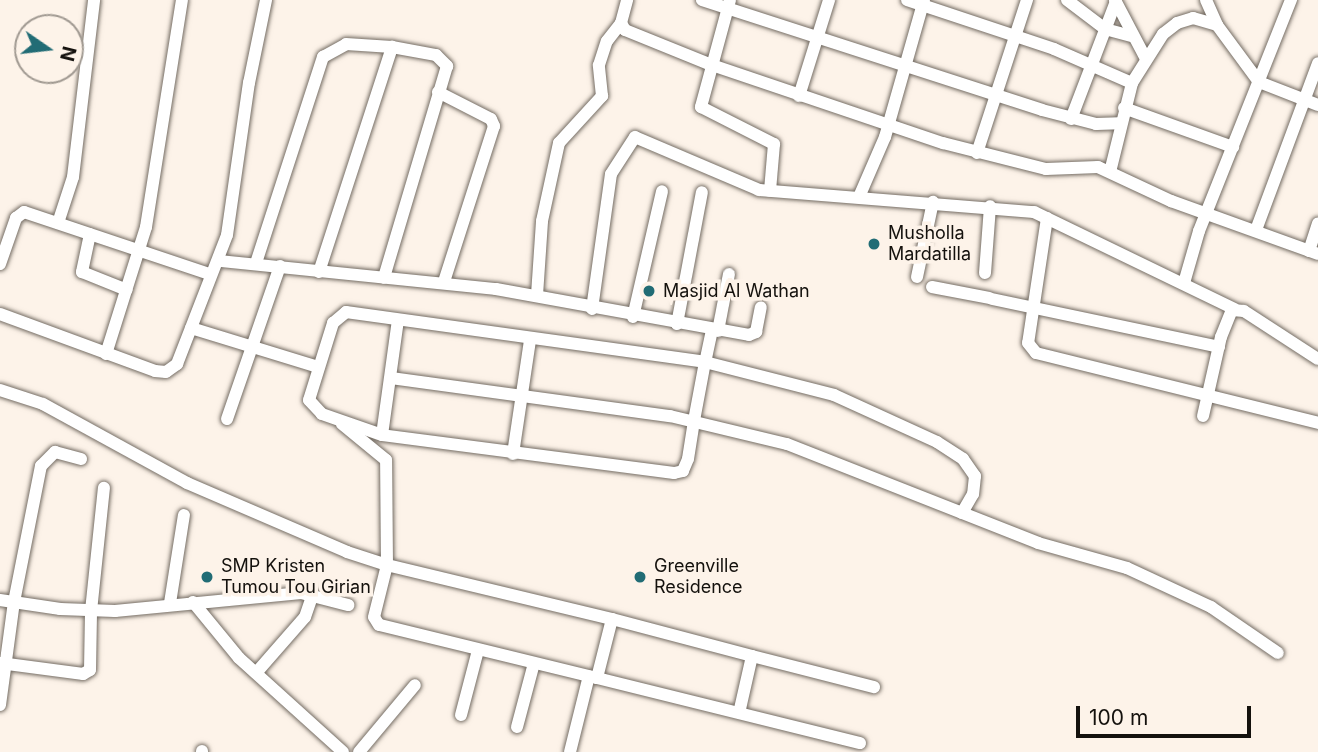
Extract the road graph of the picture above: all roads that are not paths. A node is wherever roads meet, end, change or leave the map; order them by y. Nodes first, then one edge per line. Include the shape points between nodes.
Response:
1 (94, 0) edge
2 (182, 0) edge
3 (266, 0) edge
4 (627, 0) edge
5 (702, 0) edge
6 (829, 0) edge
7 (907, 0) edge
8 (1027, 0) edge
9 (1067, 0) edge
10 (1206, 0) edge
11 (1291, 0) edge
12 (1115, 1) edge
13 (923, 2) edge
14 (728, 5) edge
15 (621, 23) junction
16 (1217, 25) junction
17 (1105, 29) junction
18 (1016, 35) junction
19 (1132, 36) junction
20 (817, 37) junction
21 (391, 47) junction
22 (1146, 59) junction
23 (1318, 63) edge
24 (709, 64) junction
25 (1090, 64) junction
26 (905, 67) junction
27 (1259, 82) junction
28 (1132, 83) junction
29 (439, 92) junction
30 (799, 96) junction
31 (997, 97) junction
32 (1301, 100) junction
33 (1318, 105) edge
34 (1124, 108) junction
35 (1072, 119) junction
36 (888, 123) junction
37 (1119, 123) junction
38 (1233, 147) junction
39 (977, 153) junction
40 (1110, 172) junction
41 (662, 191) dead end
42 (770, 191) junction
43 (702, 192) dead end
44 (859, 197) junction
45 (933, 202) junction
46 (990, 206) junction
47 (1207, 211) junction
48 (1047, 218) junction
49 (58, 223) junction
50 (1318, 223) edge
51 (1256, 230) junction
52 (90, 234) junction
53 (3, 247) edge
54 (140, 251) junction
55 (1314, 252) edge
56 (220, 261) junction
57 (256, 263) junction
58 (0, 264) edge
59 (280, 266) junction
60 (319, 272) junction
61 (985, 273) dead end
62 (209, 274) junction
63 (729, 274) dead end
64 (917, 277) dead end
65 (384, 278) junction
66 (444, 282) junction
67 (1184, 283) junction
68 (932, 287) dead end
69 (127, 290) junction
70 (537, 295) junction
71 (761, 307) dead end
72 (592, 309) junction
73 (1035, 309) junction
74 (1235, 309) junction
75 (0, 314) edge
76 (633, 317) junction
77 (398, 320) junction
78 (677, 324) junction
79 (191, 328) junction
80 (715, 331) junction
81 (530, 341) junction
82 (252, 346) junction
83 (1219, 347) junction
84 (106, 354) junction
85 (1318, 359) edge
86 (705, 362) junction
87 (318, 367) junction
88 (391, 378) junction
89 (0, 390) edge
90 (523, 395) junction
91 (1208, 396) junction
92 (1203, 416) dead end
93 (227, 419) dead end
94 (694, 421) junction
95 (340, 422) junction
96 (1318, 423) edge
97 (382, 435) junction
98 (513, 454) junction
99 (81, 460) dead end
100 (104, 488) dead end
101 (962, 513) junction
102 (184, 515) dead end
103 (387, 565) junction
104 (313, 594) junction
105 (0, 600) edge
106 (14, 602) junction
107 (193, 602) junction
108 (170, 603) junction
109 (348, 605) dead end
110 (91, 611) junction
111 (612, 619) junction
112 (478, 650) junction
113 (1278, 653) dead end
114 (752, 656) junction
115 (534, 663) junction
116 (3, 664) edge
117 (256, 673) junction
118 (593, 677) junction
119 (415, 685) dead end
120 (874, 687) dead end
121 (0, 705) edge
122 (739, 713) junction
123 (461, 715) dead end
124 (517, 727) dead end
125 (860, 743) dead end
126 (343, 752) edge
127 (359, 752) edge
128 (570, 752) edge

1 - 49 street via 73,177
2 - 54 street
3 - 56 street
4 - 15 street
5 - 14 street
6 - 20 street
7 - 13 street
8 - 18 street
9 - 17 street
10 - 16 street
11 - 27 street
12 - 17 street
12 - 19 street
13 - 18 street
13 - 26 street
14 - 20 street
14 - 24 street
15 - 24 street via 625,30
15 - 70 street via 603,52 599,72 602,96 559,144 542,221
16 - 22 street via 1194,18 1177,23
16 - 27 street
17 - 19 street
17 - 25 street
18 - 25 street
18 - 31 street
19 - 22 street
20 - 26 street
20 - 30 street
21 - 29 street via 446,60
21 - 57 street via 346,44 323,57
21 - 60 street
22 - 28 street
23 - 32 street
24 - 30 street
24 - 42 street via 701,107 774,144
25 - 28 street
25 - 35 street
26 - 31 street
26 - 36 street
27 - 32 street
27 - 38 street
28 - 34 street
29 - 65 street
29 - 66 street via 491,119 494,126
30 - 36 street
31 - 35 street
31 - 39 street
32 - 33 street
32 - 51 street
34 - 37 street
34 - 38 street
35 - 37 street via 1100,125
36 - 39 street
36 - 44 street
37 - 40 street
38 - 47 street
39 - 40 street via 1046,169 1083,164
40 - 47 street via 1171,201
41 - 76 street
42 - 44 street
42 - 72 street via 736,182 635,137 611,174
43 - 78 street
44 - 45 street
45 - 46 street
45 - 64 street
46 - 48 street
46 - 61 street
47 - 51 street
47 - 67 street
48 - 67 street
48 - 73 street
49 - 52 street
49 - 53 street via 19,214
50 - 55 street
51 - 55 street
52 - 54 street
52 - 69 street via 82,272
53 - 58 street
54 - 62 street
54 - 69 street
56 - 57 street
56 - 62 street
57 - 59 street
59 - 60 street
59 - 82 street
60 - 65 street
62 - 79 street
63 - 80 street
65 - 66 street
66 - 70 street
67 - 74 street
68 - 73 street
69 - 84 street
70 - 72 street
71 - 80 street via 753,335
72 - 76 street
73 - 83 street
73 - 91 street via 1028,342 1035,353
74 - 83 street
74 - 85 street
75 - 84 street
76 - 78 street
77 - 81 street
77 - 87 street via 339,314
77 - 88 street
78 - 80 street
79 - 82 street
79 - 84 street via 181,356 166,372
80 - 86 street
81 - 86 street
81 - 90 street
82 - 87 street
82 - 93 street
83 - 91 street
86 - 94 street
86 - 101 street via 834,395 937,442 963,459 975,476 973,494
87 - 95 street via 310,404
88 - 90 street
88 - 97 street
89 - 103 street via 43,404 187,483
90 - 94 street
90 - 98 street
91 - 92 street
91 - 96 street
94 - 98 street via 686,464 683,471 674,473
94 - 101 street via 787,444
95 - 97 street
95 - 103 street via 386,460
97 - 98 street
99 - 106 street via 55,452 45,458
100 - 110 street
101 - 113 street via 1176,589 1234,621
102 - 108 street
103 - 111 street
103 - 112 street via 374,617 379,625
104 - 107 street
104 - 109 street
104 - 117 street via 305,617
105 - 106 street
106 - 110 street
106 - 116 street
107 - 108 street
107 - 117 street
108 - 110 street
110 - 116 street via 92,665 87,673
111 - 114 street
111 - 118 street
112 - 115 street
112 - 123 street
114 - 120 street
114 - 122 street
115 - 118 street
115 - 124 street
116 - 121 street
117 - 126 street
118 - 122 street
118 - 128 street
119 - 127 street
122 - 125 street

